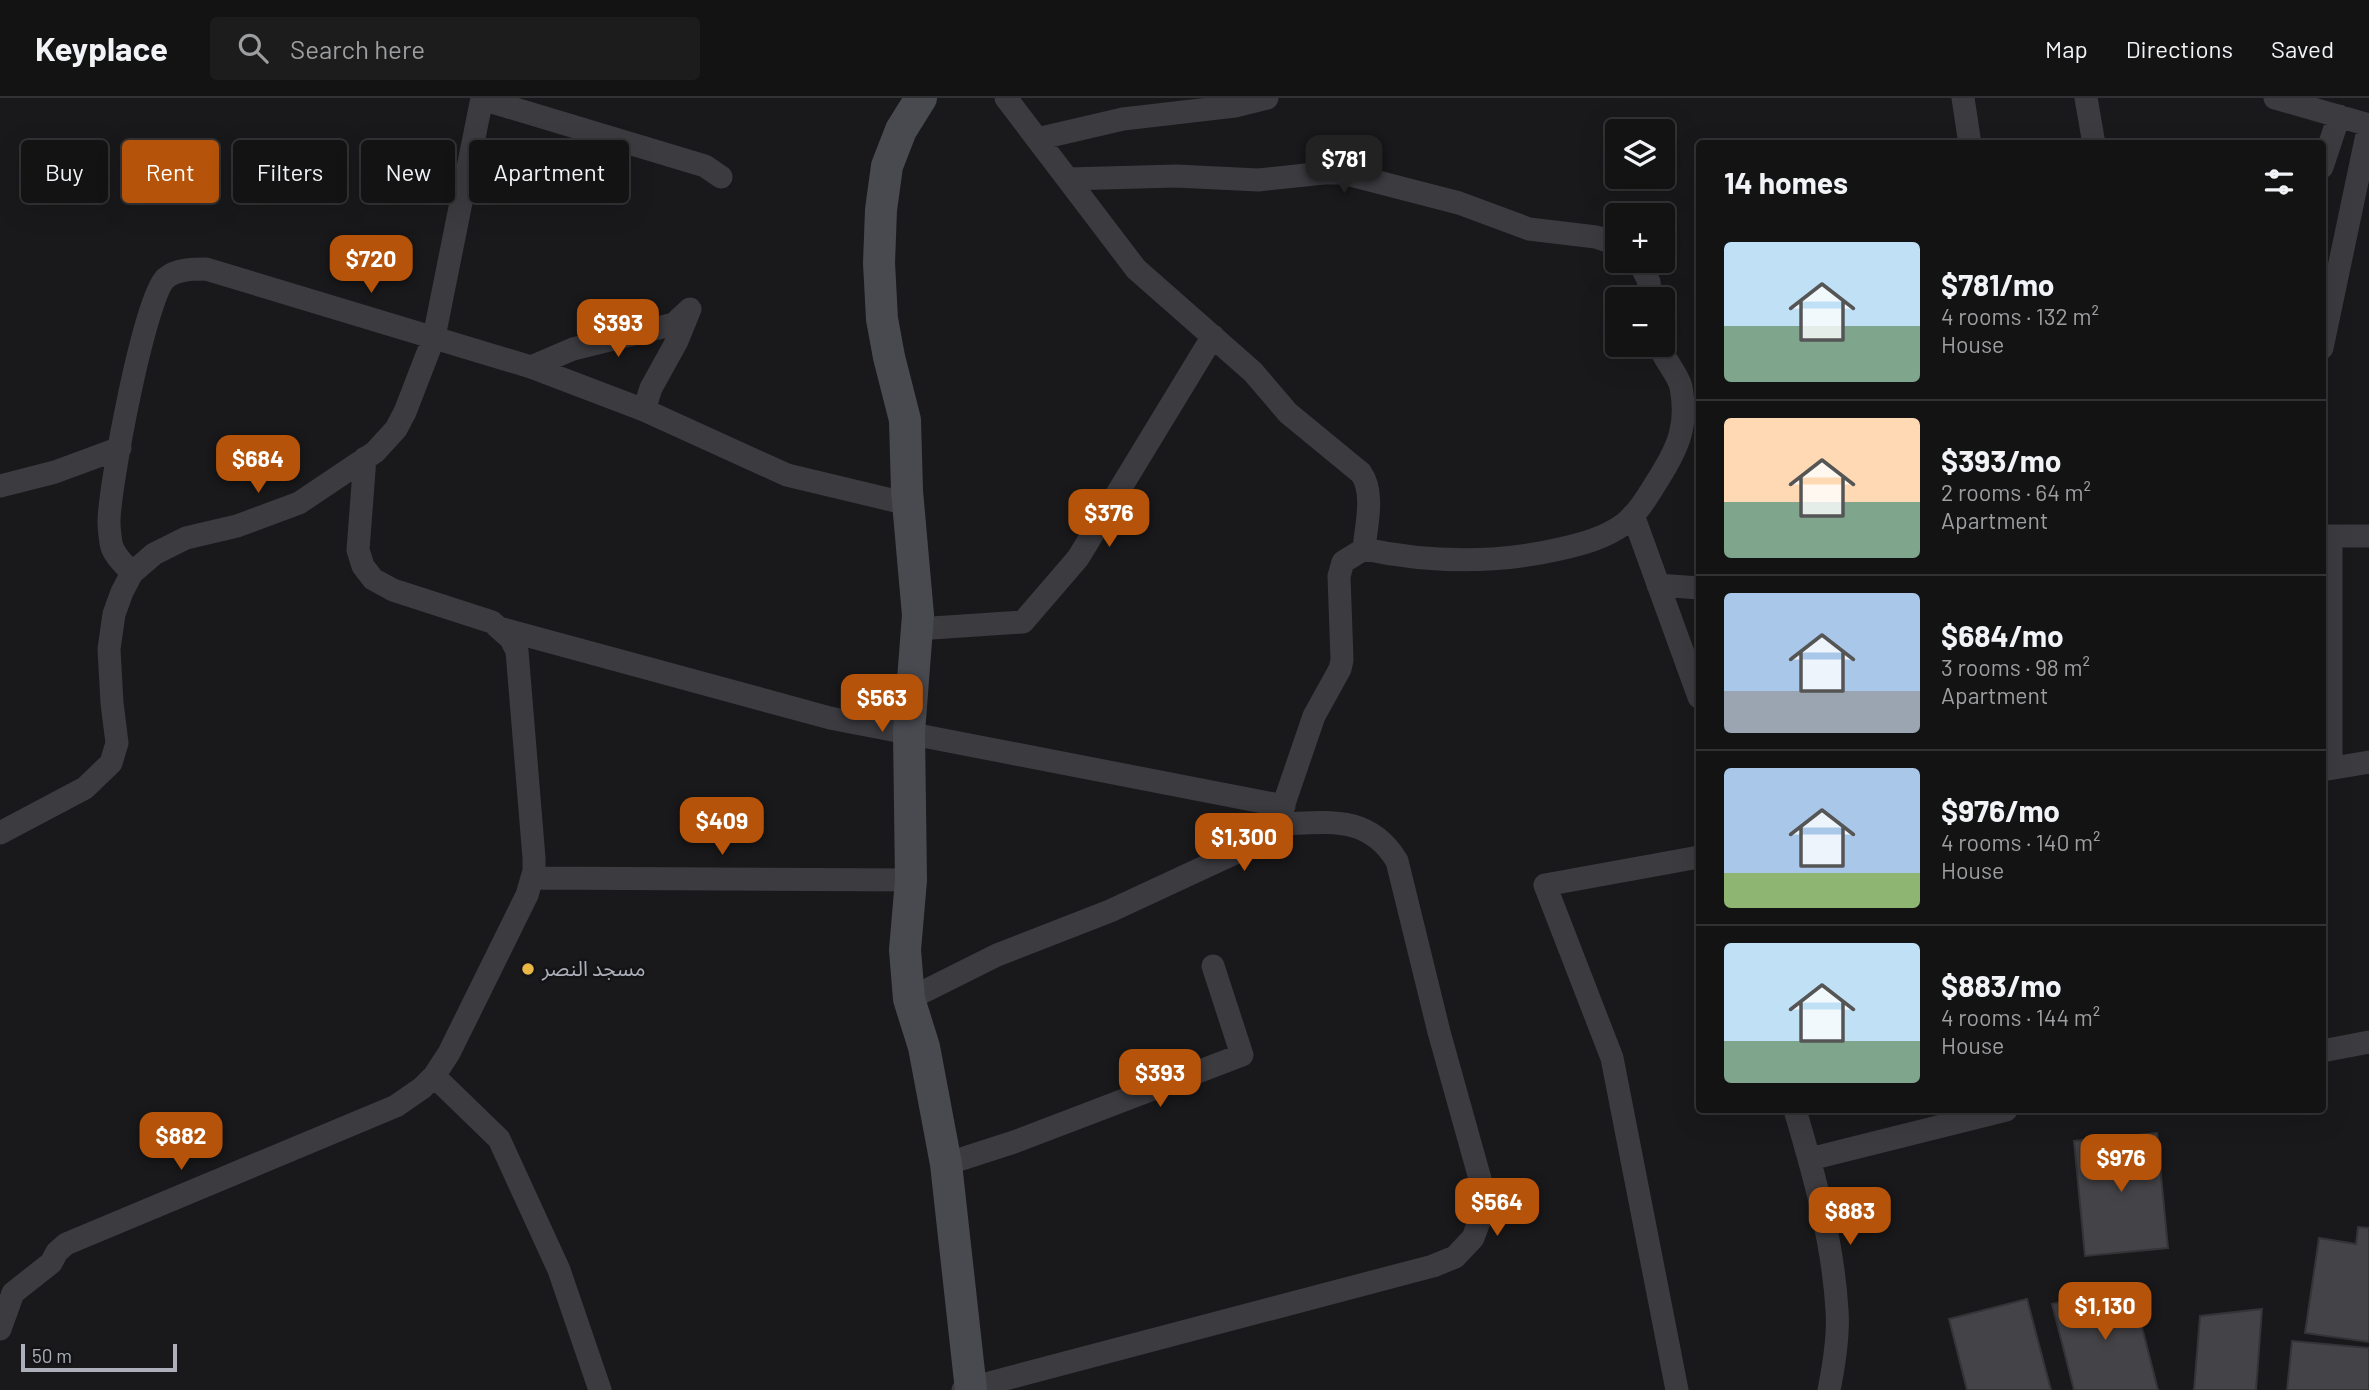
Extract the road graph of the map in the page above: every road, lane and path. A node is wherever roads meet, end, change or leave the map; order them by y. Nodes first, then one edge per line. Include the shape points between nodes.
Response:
1 (482, 98) edge
2 (921, 98) edge
3 (1006, 98) edge
4 (1266, 98) edge
5 (1963, 98) edge
6 (2086, 98) edge
7 (2275, 98) edge
8 (2339, 116) junction
9 (2369, 125) edge
10 (1037, 139) junction
11 (1969, 140) edge
12 (2093, 140) edge
13 (2326, 155) edge
14 (721, 177) dead end
15 (1068, 179) junction
16 (1605, 240) edge
17 (2330, 266) edge
18 (2326, 307) edge
19 (434, 337) junction
20 (1213, 337) junction
21 (1664, 357) edge
22 (531, 367) junction
23 (645, 410) junction
24 (120, 448) junction
25 (365, 458) junction
26 (0, 486) edge
27 (908, 504) junction
28 (1633, 515) junction
29 (2326, 536) edge
30 (2369, 536) edge
31 (1364, 549) junction
32 (132, 573) junction
33 (1658, 585) junction
34 (1696, 588) edge
35 (503, 629) junction
36 (917, 629) junction
37 (1696, 689) edge
38 (909, 732) junction
39 (2369, 762) edge
40 (2326, 769) edge
41 (1281, 815) junction
42 (0, 833) edge
43 (1696, 858) edge
44 (532, 878) junction
45 (911, 880) junction
46 (1213, 966) dead end
47 (909, 999) junction
48 (2369, 1042) edge
49 (2326, 1050) edge
50 (434, 1076) junction
51 (1796, 1113) edge
52 (1994, 1113) edge
53 (1810, 1159) junction
54 (946, 1164) junction
55 (0, 1329) edge
56 (968, 1389) edge
57 (600, 1390) edge
58 (1677, 1390) edge
59 (1829, 1390) edge

1 - 14 street via 705,166
1 - 19 street
2 - 27 street via 901,130 887,166 879,263 889,357 905,420
3 - 10 street
4 - 10 street via 1123,119
5 - 11 street
6 - 12 street
7 - 8 street
8 - 9 street
8 - 13 street
9 - 17 street
10 - 15 street
15 - 16 street via 1176,176 1258,180 1343,173 1459,203 1529,229
15 - 20 street via 1136,269
17 - 18 street
19 - 22 street
19 - 24 street via 206,268 187,269 165,279 156,294
19 - 25 street via 396,429
20 - 31 street via 1253,372 1288,412 1367,481
20 - 36 street via 1078,558 1023,622
21 - 28 street via 1680,385 1682,429 1671,458
22 - 23 street
22 - 23 street via 573,349 674,324 690,309
23 - 27 street via 787,475
24 - 26 street
24 - 32 street via 109,522 111,546
25 - 32 street via 299,503 237,526 186,538 154,554
25 - 35 street via 358,550 373,579
27 - 36 street
28 - 31 street via 1596,539 1509,558 1435,560
28 - 33 street
29 - 30 street
29 - 40 street
31 - 41 street via 1343,562 1339,576 1340,669 1314,716
32 - 42 street via 114,614 108,649 117,743 111,763 85,788
33 - 34 street
33 - 37 street
35 - 38 street via 830,718
35 - 44 street via 520,665
36 - 38 street
38 - 41 street
38 - 45 street
39 - 40 street
41 - 47 street via 1265,839 1110,911 997,955
41 - 56 street via 1359,827 1382,840 1397,861 1482,1186 1482,1214 1473,1238 1455,1256 1433,1266
43 - 58 street via 1545,885 1612,1058
44 - 45 street
44 - 50 street
45 - 47 street via 905,950
46 - 54 street via 1242,1055
47 - 54 street via 924,1046
48 - 49 street
50 - 55 street via 396,1106 66,1244 51,1263 13,1293
50 - 57 street via 499,1139 559,1270
51 - 53 street
52 - 53 street
53 - 59 street via 1838,1312
54 - 56 street

